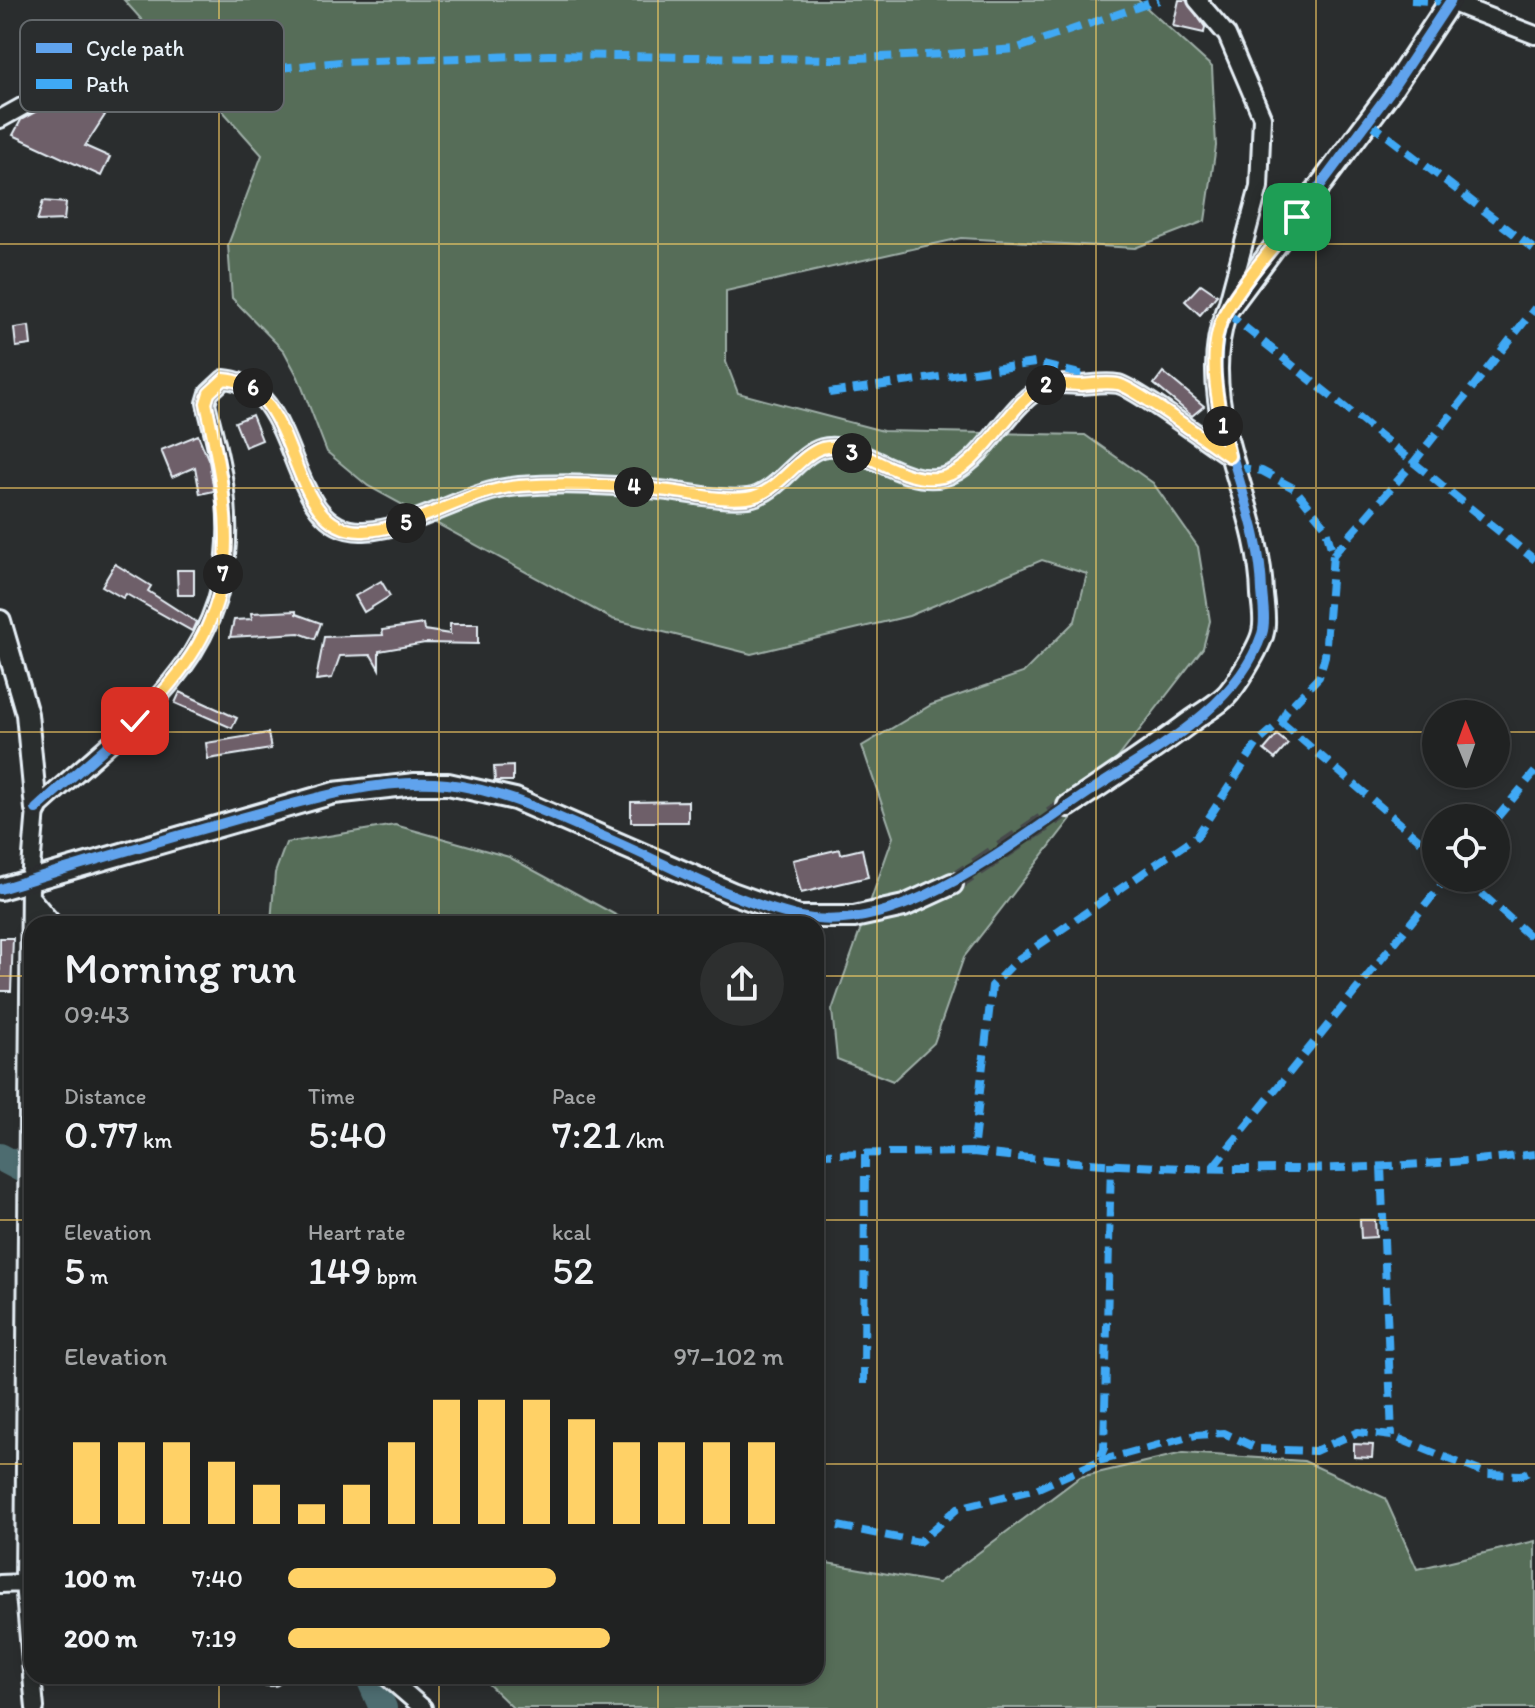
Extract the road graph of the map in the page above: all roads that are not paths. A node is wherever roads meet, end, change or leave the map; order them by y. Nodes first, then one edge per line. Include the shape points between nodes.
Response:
1 (1197, 0) edge
2 (1451, 1) edge
3 (1535, 35) edge
4 (20, 108) edge
5 (0, 119) edge
6 (1226, 312) junction
7 (1229, 456) junction
8 (0, 621) edge
9 (1068, 806) tunnel mouth
10 (36, 809) junction
11 (952, 884) tunnel mouth
12 (0, 889) edge
13 (31, 890) junction
14 (31, 916) edge
15 (48, 916) edge
16 (796, 916) edge
17 (824, 917) edge
18 (24, 1583) edge
19 (0, 1584) edge
20 (33, 1684) edge
21 (395, 1684) edge
22 (35, 1708) edge
23 (423, 1708) edge

1 - 6 street via 1227,35 1262,117 1259,187
2 - 3 street
2 - 6 street via 1385,100
4 - 5 street
6 - 7 street via 1217,344 1216,379
7 - 9 street via 1247,501 1262,567 1263,632 1230,692
7 - 10 street via 1119,384 1046,385 964,466 943,477 909,477 872,459 821,448 779,483 751,498 617,485 519,486 464,497 389,529 359,531 341,529 321,513 261,393 241,380 224,379 206,403 226,492 226,542 215,616 169,689
8 - 10 street via 27,714
10 - 13 street
11 - 17 street via 904,906 854,917
12 - 13 street
13 - 14 street
13 - 15 street
13 - 16 street via 334,793 448,784 515,799
18 - 19 street
20 - 22 street
21 - 23 street

